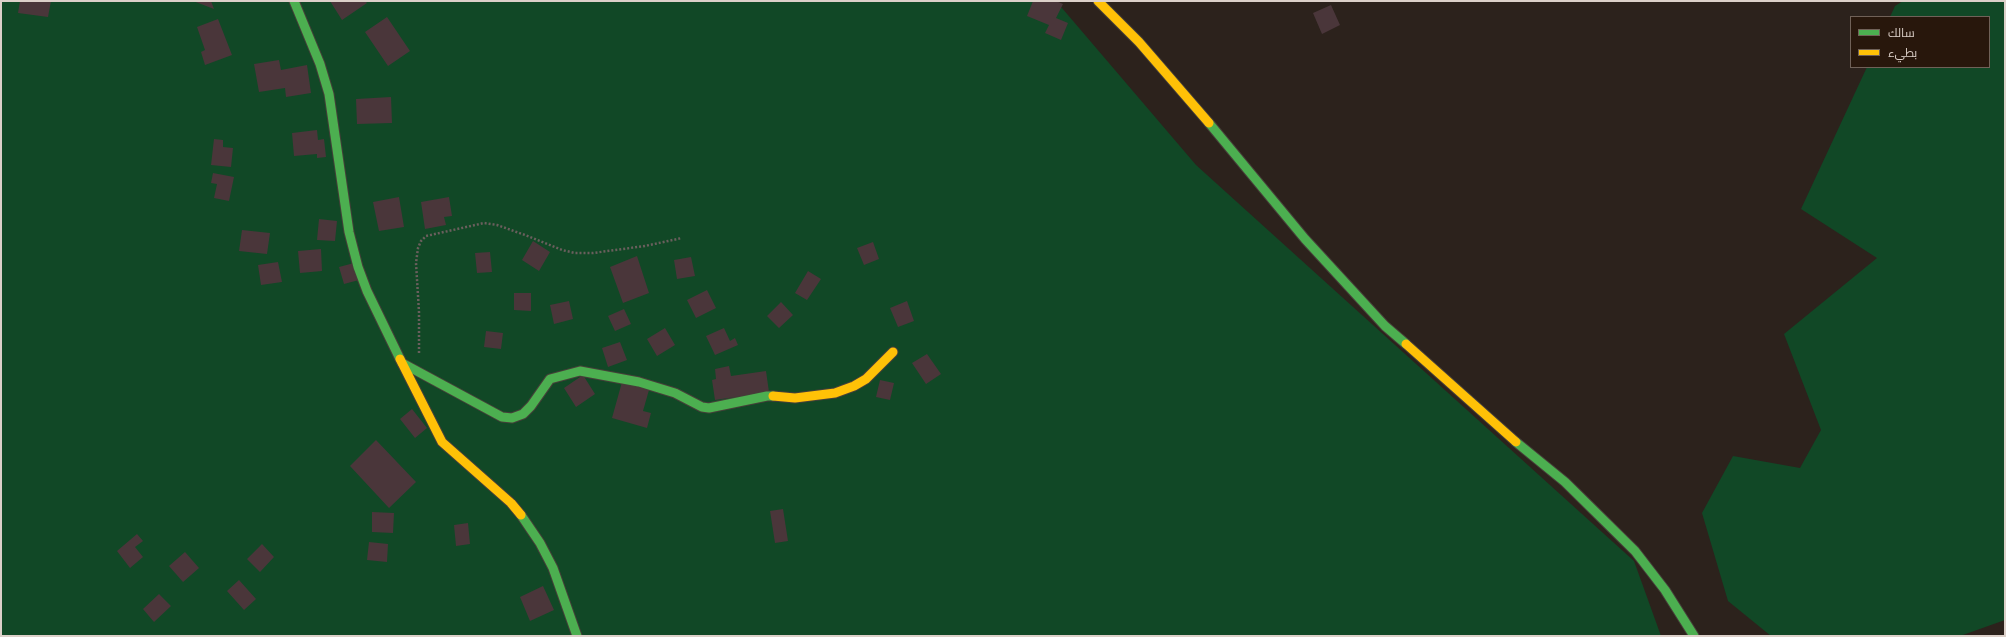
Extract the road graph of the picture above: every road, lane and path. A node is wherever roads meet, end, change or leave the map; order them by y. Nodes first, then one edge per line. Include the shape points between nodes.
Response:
1 (294, 1) edge
2 (1098, 1) edge
3 (682, 238) dead end
4 (893, 352) dead end
5 (402, 363) junction
6 (417, 371) junction
7 (577, 636) edge
8 (1694, 636) edge

1 - 5 street via 320,64 329,94 349,232 358,267
2 - 8 street via 1177,84 1305,238 1385,326 1564,482 1635,551 1665,590
3 - 6 path via 614,251 581,253 562,250 514,231 484,223 426,236 418,248 416,263 419,312
4 - 6 street via 866,379 835,393 795,398 767,396 709,408 675,393 626,379 580,371 561,374 550,379 523,414 512,418 502,417
5 - 6 street
5 - 7 street via 442,442 497,490 525,520 553,568

